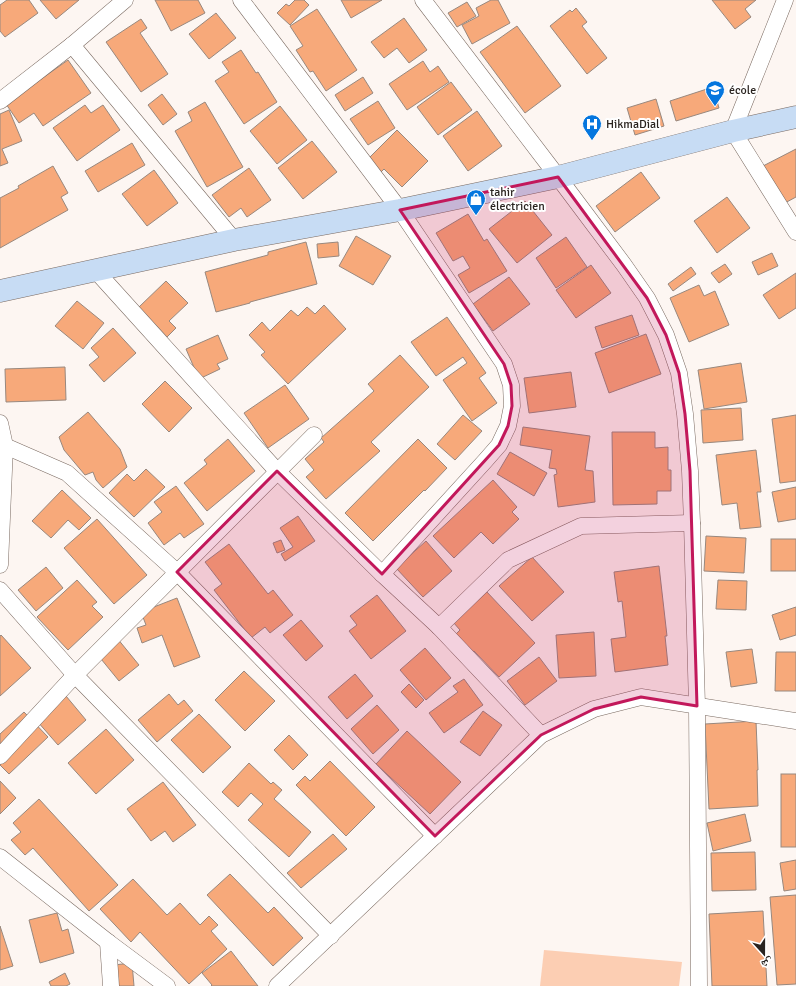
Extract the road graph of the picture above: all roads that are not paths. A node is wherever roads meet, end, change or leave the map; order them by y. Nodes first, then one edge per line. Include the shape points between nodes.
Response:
1 (124, 0) edge
2 (242, 0) edge
3 (423, 0) edge
4 (785, 0) edge
5 (72, 45) junction
6 (0, 101) edge
7 (796, 117) edge
8 (733, 131) junction
9 (558, 177) junction
10 (400, 210) junction
11 (796, 232) edge
12 (234, 240) junction
13 (96, 271) junction
14 (0, 291) edge
15 (0, 423) edge
16 (314, 435) dead end
17 (5, 446) junction
18 (278, 471) junction
19 (692, 523) junction
20 (0, 565) edge
21 (177, 572) junction
22 (382, 574) junction
23 (0, 590) edge
24 (439, 627) junction
25 (75, 675) junction
26 (697, 706) junction
27 (796, 721) edge
28 (541, 735) junction
29 (0, 756) edge
30 (435, 836) junction
31 (0, 857) edge
32 (331, 936) junction
33 (108, 942) junction
34 (111, 986) edge
35 (168, 986) edge
36 (277, 986) edge
37 (698, 986) edge

1 - 5 street
2 - 10 street
3 - 9 street
4 - 8 street
5 - 6 street
5 - 12 street
7 - 8 street
8 - 9 street
8 - 11 street
9 - 10 street
9 - 19 street via 647,298 666,335 678,373 685,414
10 - 12 street
10 - 22 street via 504,364 511,384 512,406 508,426 499,445
12 - 13 street
13 - 14 street
13 - 18 street
15 - 17 street
16 - 18 street
17 - 20 street
17 - 21 street via 66,473
18 - 21 street
18 - 22 street
19 - 24 street via 581,526 508,560
19 - 26 street
21 - 25 street
21 - 30 street
22 - 24 street
23 - 25 street
24 - 28 street
25 - 29 street
25 - 32 street
26 - 27 street
26 - 28 street via 641,697 594,709
26 - 37 street
28 - 30 street
30 - 32 street
31 - 33 street
32 - 36 street
33 - 34 street
33 - 35 street

